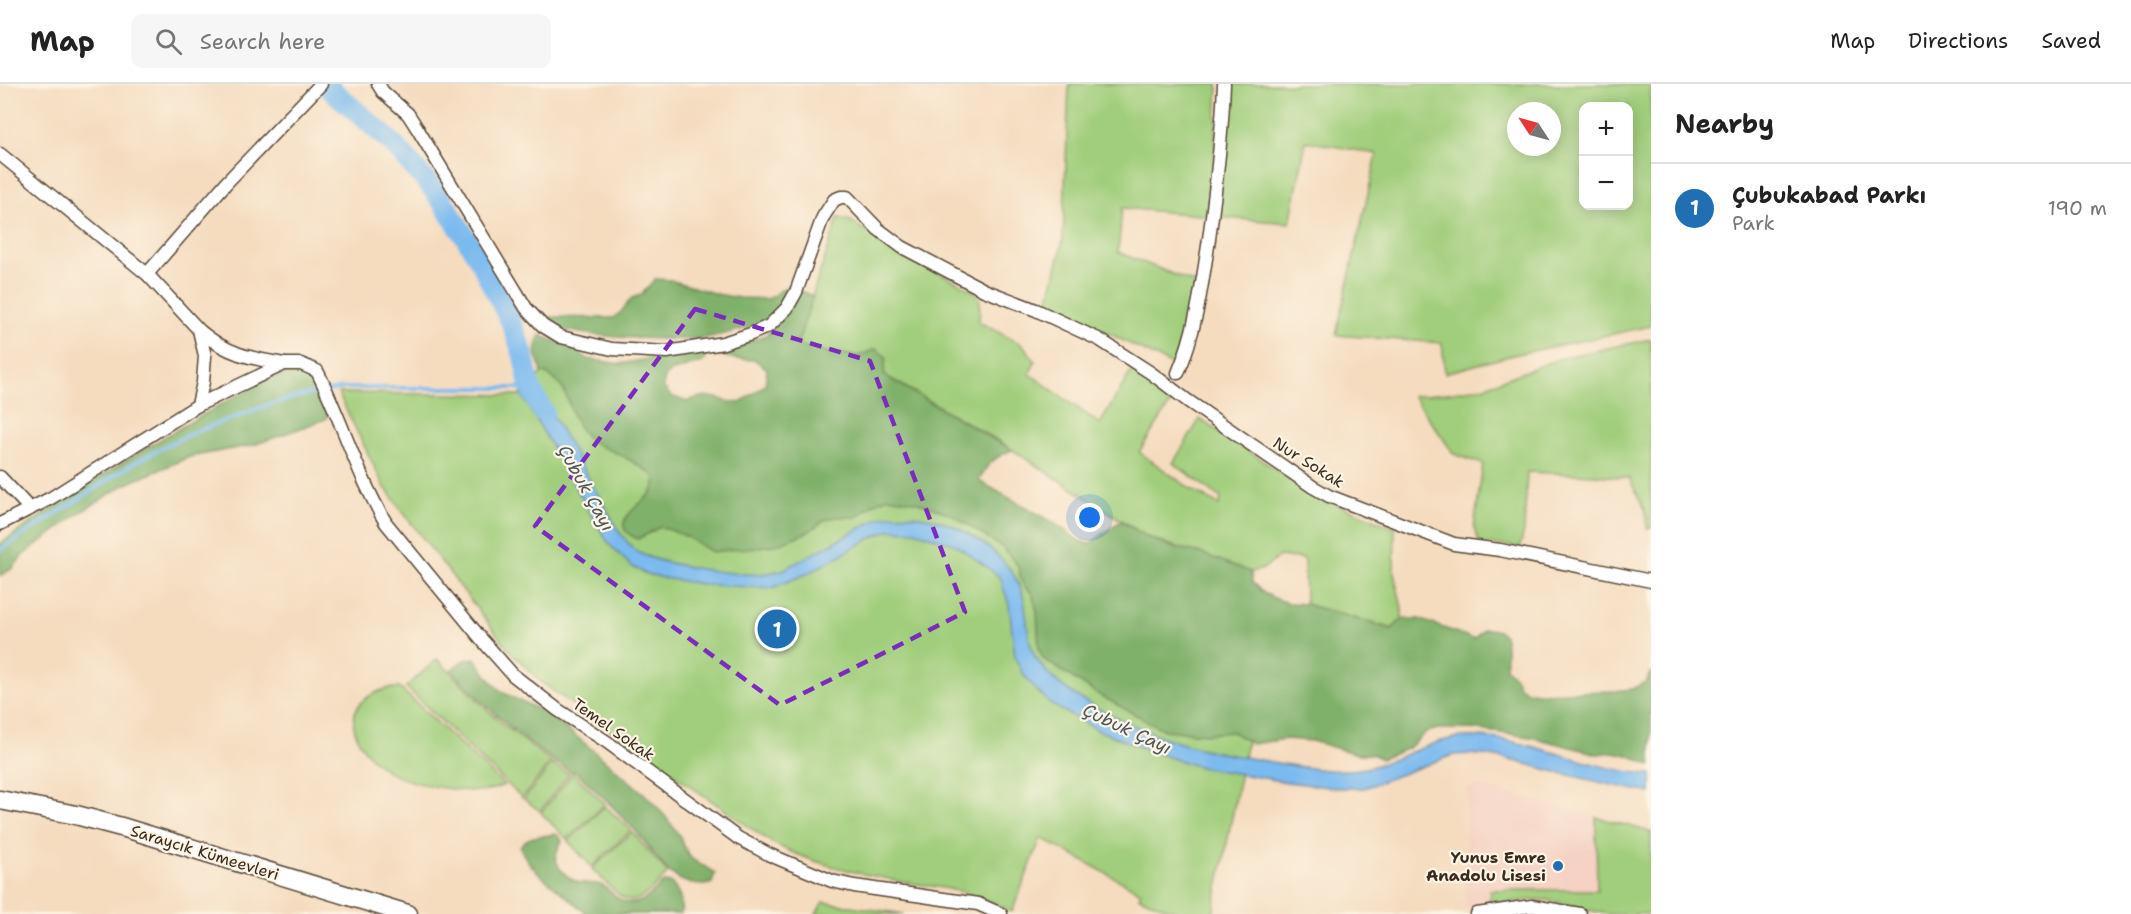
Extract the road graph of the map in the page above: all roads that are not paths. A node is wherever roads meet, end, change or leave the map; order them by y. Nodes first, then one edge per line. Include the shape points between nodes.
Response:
1 (378, 84) edge
2 (1224, 84) edge
3 (317, 88) edge
4 (0, 154) edge
5 (147, 274) junction
6 (199, 330) junction
7 (284, 364) junction
8 (1178, 373) dead end
9 (198, 405) junction
10 (0, 477) edge
11 (30, 509) junction
12 (0, 524) edge
13 (1651, 581) edge
14 (0, 800) edge
15 (408, 914) edge
16 (1001, 914) edge
17 (1477, 914) edge
18 (1580, 914) edge

1 - 13 street, Nur Sokak via 408,114 526,308 543,326 561,337 612,349 667,352 723,343 769,326 796,292 823,217 834,200 847,197 902,247 984,290 1100,340 1329,496 1454,544
2 - 8 street via 1218,170 1201,297
3 - 5 street via 227,182
4 - 5 street
5 - 6 street
6 - 7 street via 235,354
6 - 9 street via 205,356
7 - 9 street
7 - 16 street, Temel Sokak via 308,365 317,371 386,523 500,661 530,689 724,829 770,855 832,881 978,904
9 - 11 street
10 - 11 street
11 - 12 street
14 - 15 main road, Saraycık Kümeevleri via 125,828
17 - 18 street via 1532,906

